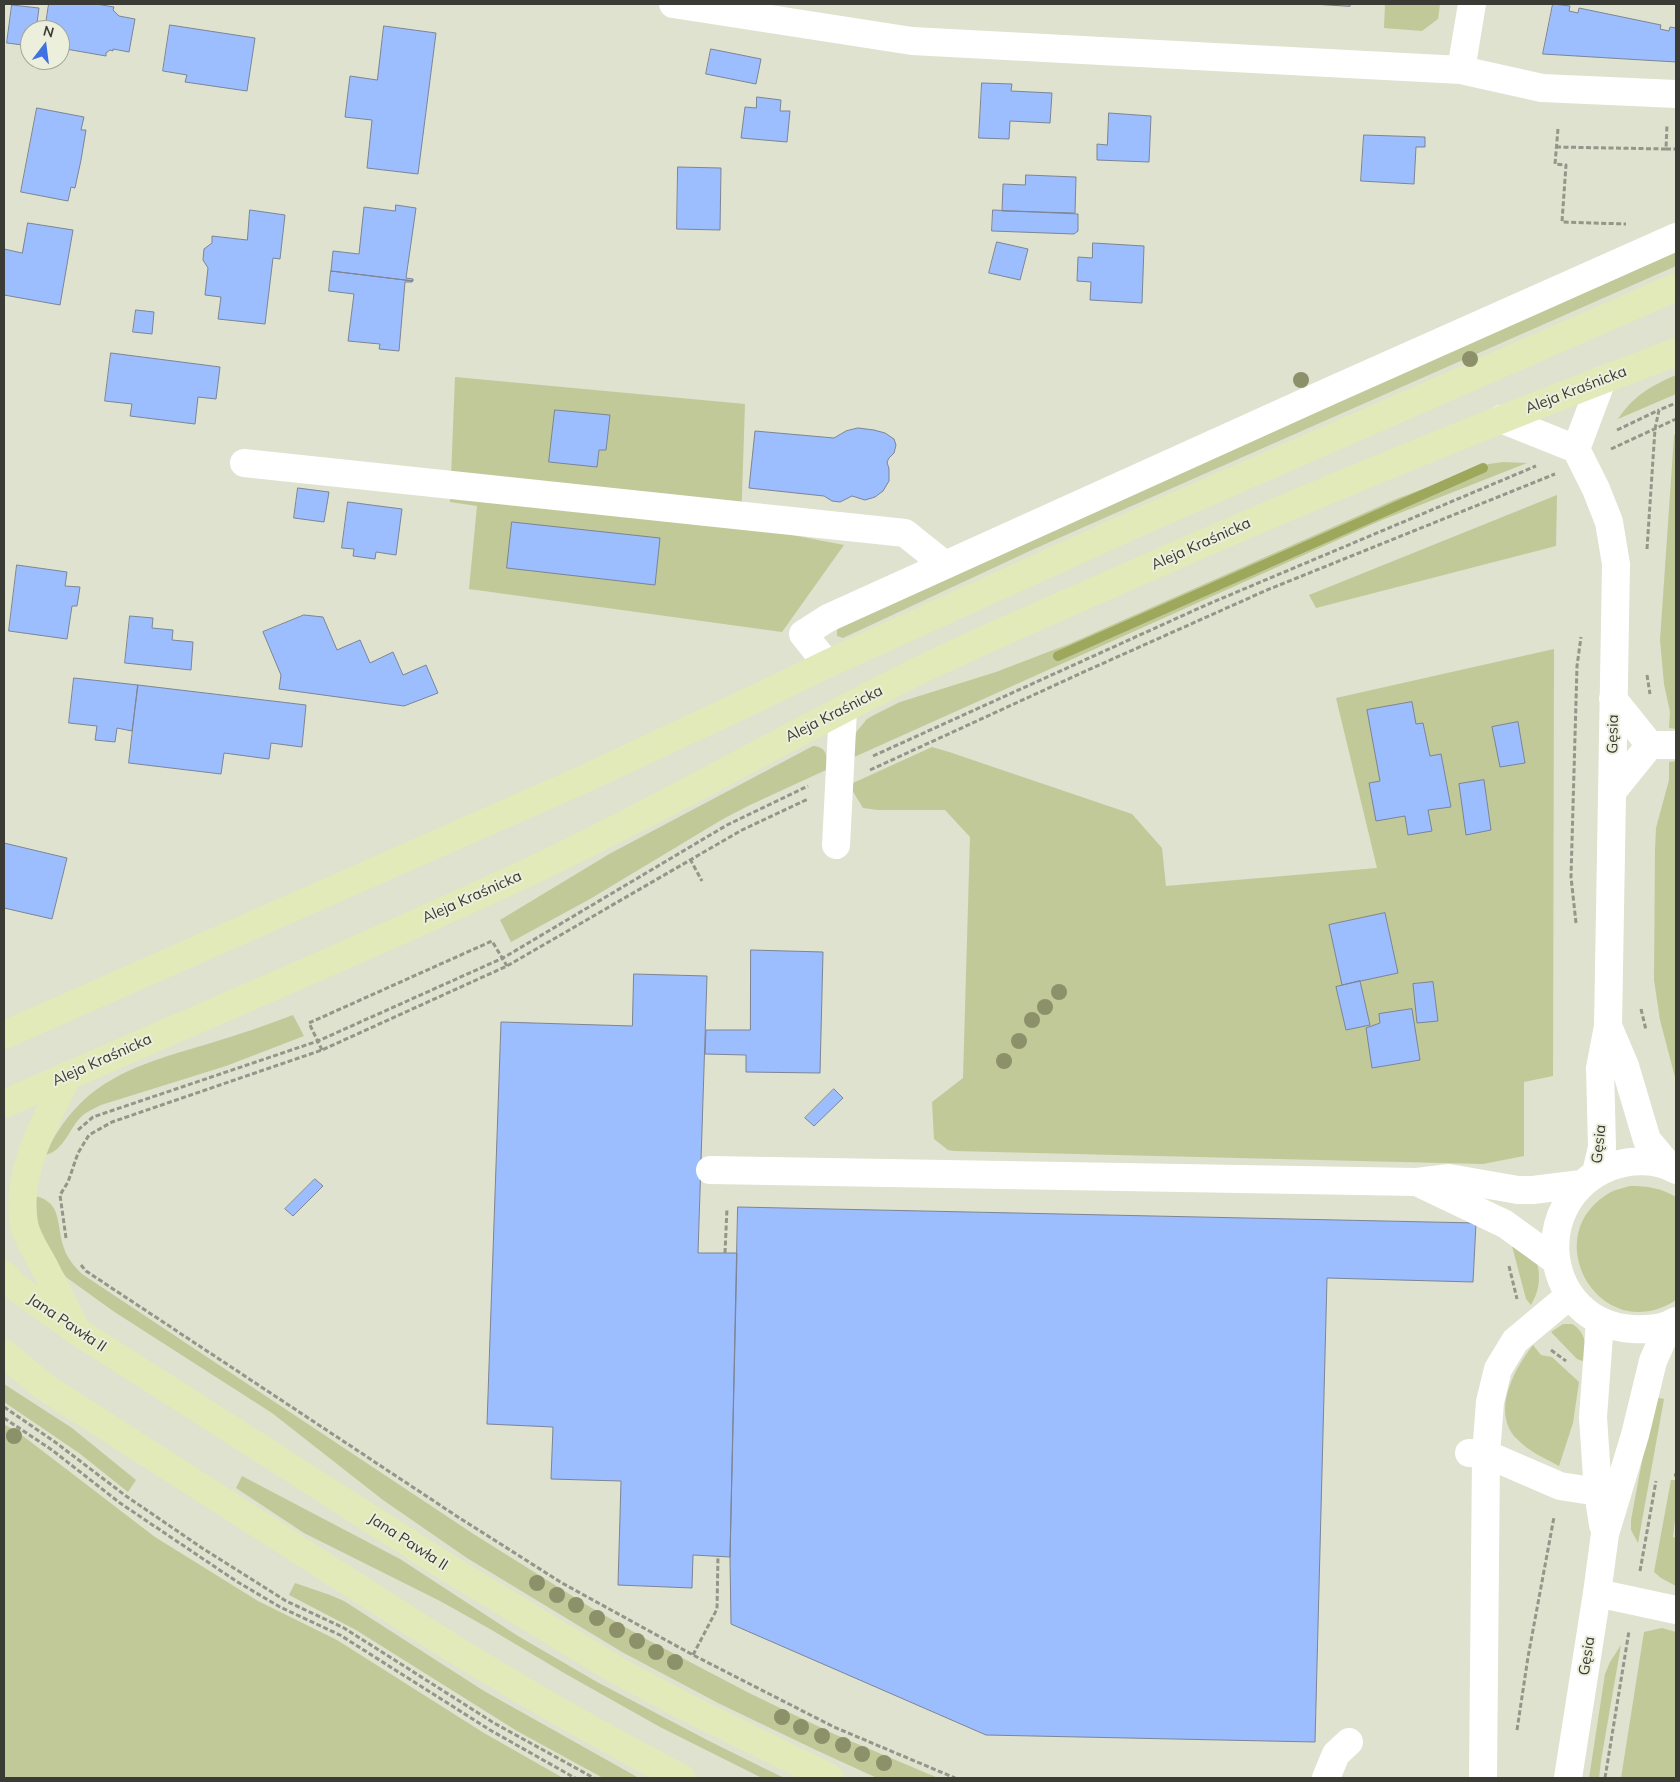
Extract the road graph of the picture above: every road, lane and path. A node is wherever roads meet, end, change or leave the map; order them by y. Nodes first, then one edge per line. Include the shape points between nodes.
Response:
1 (673, 4) edge
2 (1472, 4) edge
3 (1461, 70) junction
4 (1676, 94) edge
5 (1668, 121) dead end
6 (1558, 129) dead end
7 (1556, 147) junction
8 (1666, 149) junction
9 (1676, 149) edge
10 (1627, 224) dead end
11 (1676, 237) edge
12 (1676, 287) edge
13 (1676, 352) edge
14 (1602, 380) junction
15 (1676, 403) edge
16 (1659, 410) junction
17 (1501, 419) junction
18 (1676, 419) edge
19 (1656, 429) junction
20 (1579, 456) junction
21 (244, 463) dead end
22 (945, 565) junction
23 (827, 664) junction
24 (1613, 699) junction
25 (844, 710) junction
26 (1663, 745) edge
27 (840, 778) junction
28 (1612, 792) junction
29 (836, 844) dead end
30 (690, 859) junction
31 (702, 881) dead end
32 (503, 958) junction
33 (507, 966) junction
34 (1608, 1026) junction
35 (4, 1035) edge
36 (318, 1041) junction
37 (322, 1050) junction
38 (68, 1075) junction
39 (4, 1104) edge
40 (75, 1135) dead end
41 (1673, 1168) edge
42 (710, 1170) dead end
43 (1588, 1179) junction
44 (1417, 1182) junction
45 (727, 1208) dead end
46 (67, 1241) dead end
47 (725, 1253) dead end
48 (1508, 1260) dead end
49 (1556, 1261) junction
50 (80, 1264) dead end
51 (4, 1275) edge
52 (1570, 1296) junction
53 (1518, 1303) dead end
54 (1600, 1321) junction
55 (1673, 1323) edge
56 (77, 1331) junction
57 (1548, 1348) dead end
58 (4, 1353) edge
59 (1570, 1364) dead end
60 (4, 1366) edge
61 (43, 1386) junction
62 (4, 1408) edge
63 (4, 1418) edge
64 (1476, 1453) junction
65 (1560, 1486) junction
66 (1598, 1492) junction
67 (1605, 1534) junction
68 (718, 1556) dead end
69 (1597, 1593) junction
70 (1676, 1610) edge
71 (693, 1655) junction
72 (1517, 1732) dead end
73 (1349, 1742) dead end
74 (575, 1778) edge
75 (594, 1778) edge
76 (681, 1778) edge
77 (830, 1778) edge
78 (955, 1778) edge
79 (1326, 1778) edge
80 (1483, 1778) edge
81 (1568, 1778) edge

1 - 3 street via 912,41
2 - 3 street
3 - 4 street via 1542,88
5 - 8 path
6 - 7 path
7 - 8 path
7 - 10 path via 1555,164 1566,165 1562,222
8 - 9 path
11 - 22 street
12 - 23 main road via 1135,524
13 - 14 main road, Aleja Kraśnicka
14 - 17 main road, Aleja Kraśnicka
14 - 20 street
15 - 16 path
16 - 19 path
16 - 20 path
17 - 20 street
17 - 25 main road, Aleja Kraśnicka via 1253,521 923,669
18 - 19 path
19 - 20 path
20 - 24 street, Gęsia via 1609,522 1616,564
20 - 27 path
20 - 27 path via 1206,605
21 - 22 street via 905,533
22 - 23 street via 828,618 804,634
23 - 35 main road via 584,779
24 - 26 street
24 - 28 street, Gęsia
25 - 27 street
25 - 38 main road, Aleja Kraśnicka via 519,876
26 - 28 street
27 - 29 street
27 - 30 path
27 - 32 path via 726,825
28 - 34 street, Gęsia
30 - 31 path
30 - 33 path
32 - 33 path
32 - 36 path
32 - 36 path via 492,941 309,1023
33 - 37 path
34 - 41 street, Gęsia via 1625,1066 1647,1140
34 - 43 street, Gęsia via 1600,1068 1602,1147
36 - 37 path
36 - 40 path via 93,1117
37 - 46 path via 112,1122 89,1135 60,1195
38 - 39 main road, Aleja Kraśnicka
38 - 56 main road via 37,1140 29,1164 23,1206 24,1225 30,1241
41 - 43 street via 1645,1161 1619,1164
42 - 44 street
43 - 44 street via 1533,1190 1449,1178
43 - 49 street via 1567,1201 1559,1220 1555,1240
44 - 49 street via 1505,1224
45 - 47 path
48 - 53 path
49 - 52 street
50 - 71 path via 458,1518 562,1583
51 - 56 main road, Jana Pawła II
52 - 54 street
52 - 64 street via 1515,1341 1498,1369
54 - 55 street via 1638,1330
54 - 66 street, Gęsia via 1593,1417
55 - 67 street, Gęsia via 1653,1361
56 - 77 main road, Jana Pawła II via 440,1563 618,1671
57 - 59 path
58 - 61 main road
60 - 61 main road
61 - 76 main road via 511,1685
62 - 75 path via 126,1496 286,1601 344,1628 494,1722
63 - 74 path via 236,1582 340,1636 490,1730
64 - 65 street
64 - 80 street
65 - 66 street
65 - 72 path
66 - 67 street, Gęsia
67 - 69 street, Gęsia
68 - 71 path via 717,1609
69 - 70 street
69 - 81 street, Gęsia
71 - 78 path via 834,1726
73 - 79 street via 1336,1754

